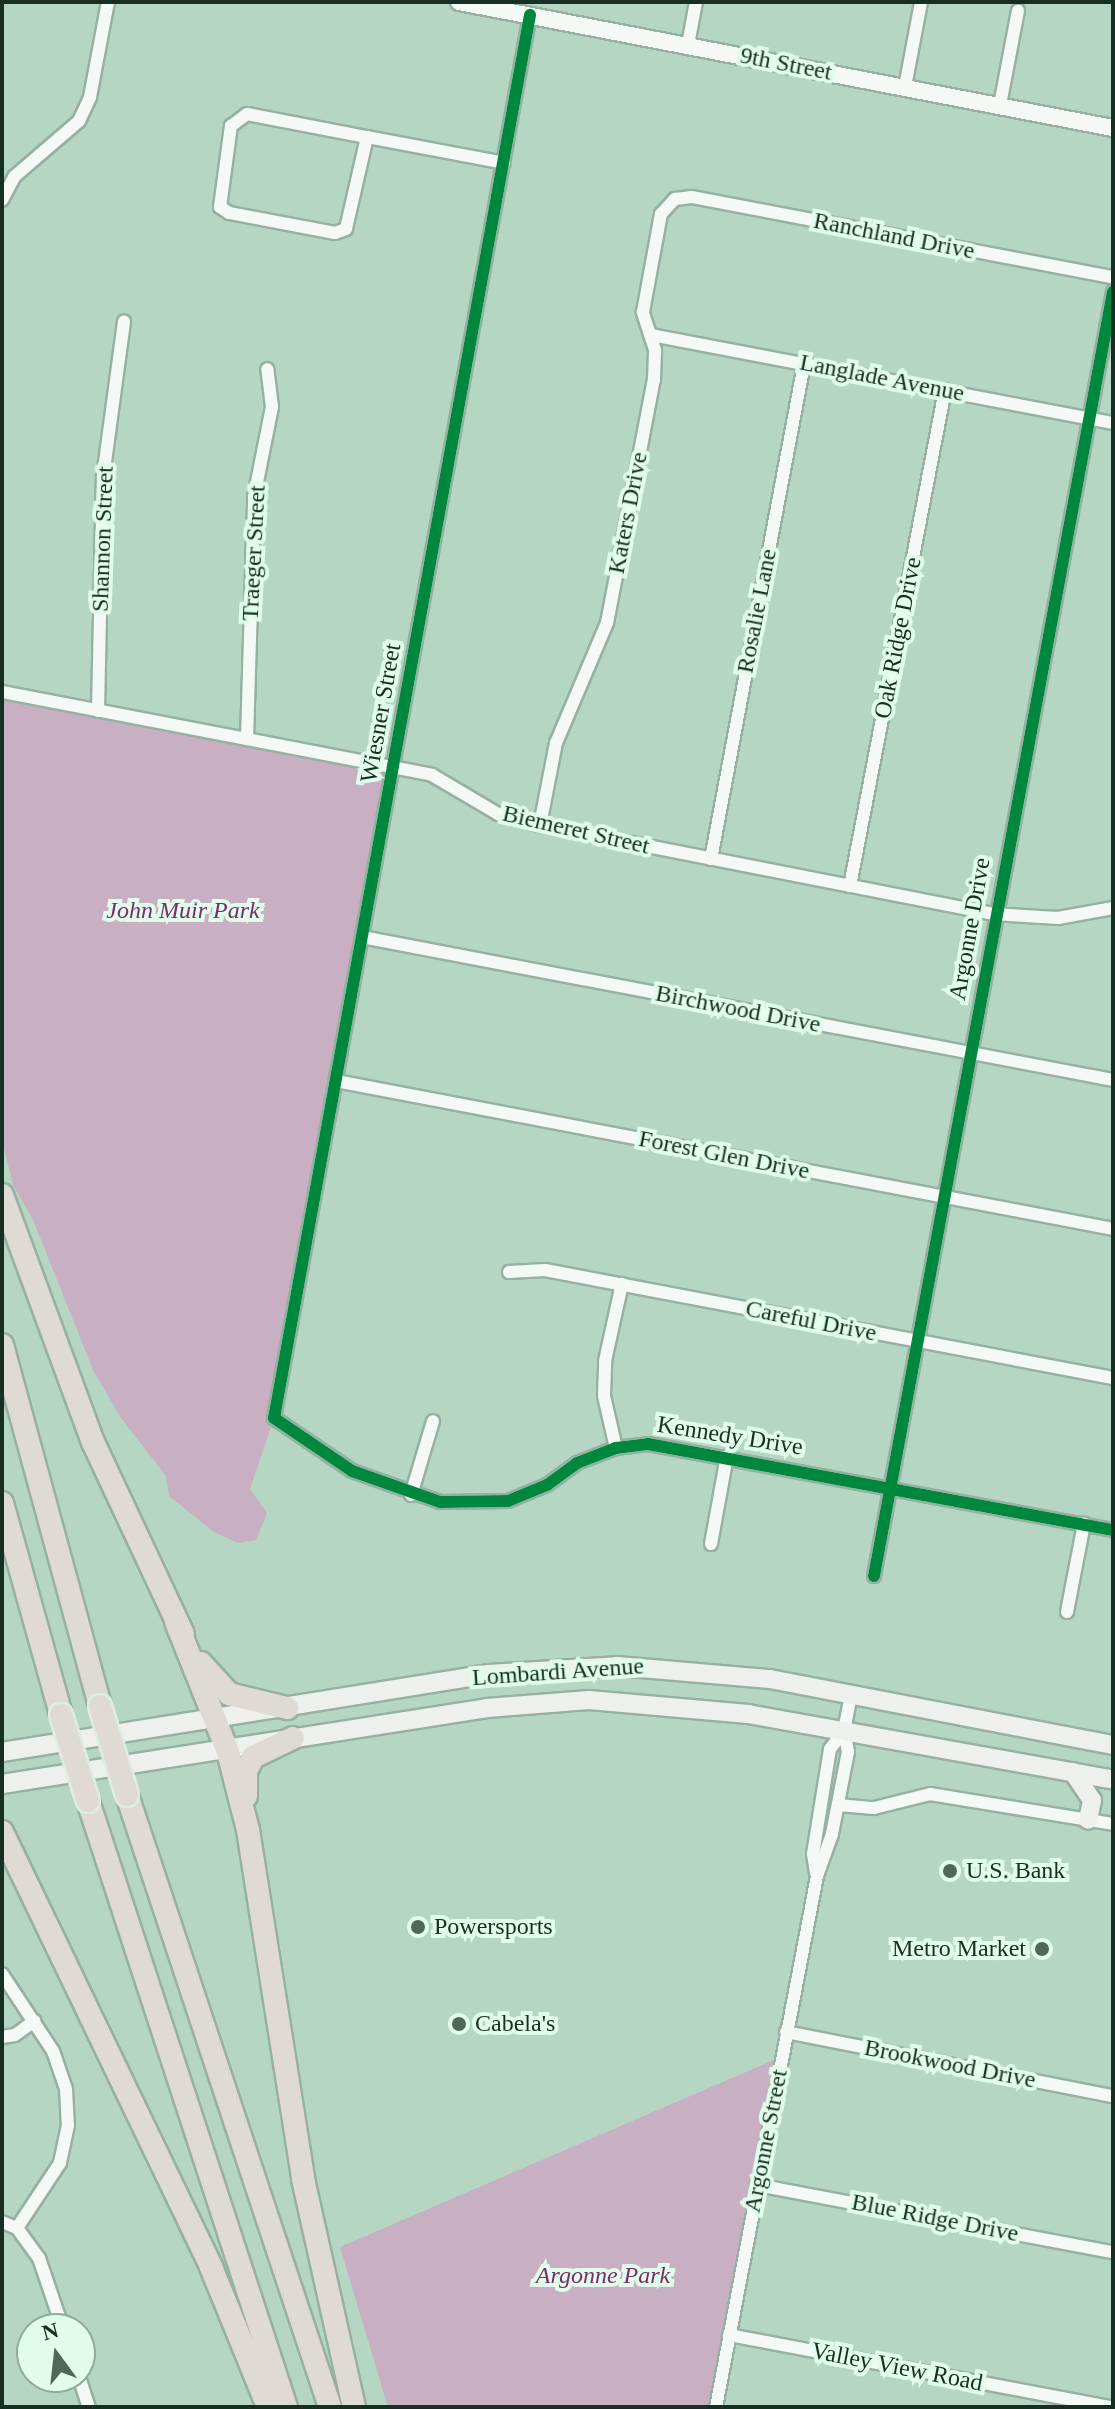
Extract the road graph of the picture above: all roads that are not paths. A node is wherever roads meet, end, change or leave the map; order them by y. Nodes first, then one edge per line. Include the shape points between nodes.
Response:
1 (108, 2) edge
2 (459, 2) edge
3 (696, 2) edge
4 (921, 2) edge
5 (1018, 11) dead end
6 (530, 15) junction
7 (688, 45) junction
8 (905, 87) junction
9 (1000, 105) junction
10 (1113, 128) edge
11 (367, 137) junction
12 (504, 163) junction
13 (675, 199) joint
14 (2, 200) edge
15 (1113, 277) edge
16 (1113, 292) edge
17 (124, 321) dead end
18 (651, 335) junction
19 (804, 364) junction
20 (267, 369) dead end
21 (945, 390) junction
22 (1089, 418) junction
23 (1113, 423) edge
24 (2, 692) edge
25 (98, 711) junction
26 (247, 739) junction
27 (394, 767) junction
28 (540, 825) junction
29 (711, 859) junction
30 (850, 886) junction
31 (1113, 908) edge
32 (994, 914) junction
33 (362, 937) junction
34 (970, 1053) junction
35 (1113, 1080) edge
36 (336, 1081) junction
37 (2, 1195) edge
38 (944, 1197) junction
39 (1113, 1229) edge
40 (509, 1272) dead end
41 (622, 1284) junction
42 (917, 1341) junction
43 (2, 1345) edge
44 (1113, 1378) edge
45 (274, 1418) joint
46 (433, 1421) dead end
47 (616, 1448) junction
48 (727, 1456) junction
49 (890, 1487) junction
50 (411, 1495) junction
51 (2, 1503) edge
52 (1084, 1524) junction
53 (1113, 1530) edge
54 (711, 1544) dead end
55 (874, 1576) dead end
56 (1067, 1612) dead end
57 (176, 1622) junction
58 (851, 1695) junction
59 (287, 1708) junction
60 (216, 1719) junction
61 (844, 1731) junction
62 (293, 1738) junction
63 (1113, 1745) edge
64 (227, 1748) junction
65 (2, 1752) edge
66 (1073, 1772) junction
67 (1113, 1783) edge
68 (2, 1784) edge
69 (1092, 1800) junction
70 (838, 1805) junction
71 (1088, 1820) junction
72 (1113, 1824) edge
73 (248, 1830) junction
74 (2, 1832) edge
75 (817, 1876) junction
76 (2, 1974) edge
77 (34, 2021) junction
78 (786, 2032) junction
79 (2, 2037) edge
80 (1113, 2096) edge
81 (757, 2185) junction
82 (2, 2222) edge
83 (17, 2228) junction
84 (1113, 2252) edge
85 (58, 2313) edge
86 (729, 2335) junction
87 (268, 2407) edge
88 (286, 2407) edge
89 (330, 2407) edge
90 (354, 2407) edge
91 (716, 2407) edge
92 (1111, 2407) edge

1 - 14 street via 90,97 79,121 15,176
2 - 6 street, 9th Street
3 - 7 street
4 - 8 street
5 - 9 street
6 - 7 street, 9th Street
6 - 12 street, Wiesner Street
7 - 8 street, 9th Street
8 - 9 street, 9th Street
9 - 10 street, 9th Street
11 - 11 street via 247,114 236,118 220,207 335,233 346,229
11 - 12 street
12 - 27 street, Wiesner Street
13 - 15 street, Ranchland Drive via 692,197
13 - 18 street, Katers Drive via 661,214 643,312
16 - 22 street, Argonne Drive
17 - 25 street, Shannon Street via 103,477
18 - 19 street, Langlade Avenue
18 - 28 street, Katers Drive via 654,380 607,623 556,743
19 - 21 street, Langlade Avenue
19 - 29 street, Rosalie Lane
20 - 26 street, Traeger Street via 272,407 254,497
21 - 22 street, Langlade Avenue
21 - 30 street, Oak Ridge Drive
22 - 23 street, Langlade Avenue
22 - 32 street, Argonne Drive
24 - 25 street, Biemeret Street
25 - 26 street, Biemeret Street
26 - 27 street, Biemeret Street
27 - 28 street, Biemeret Street via 450,781 498,814
27 - 33 street, Wiesner Street
28 - 29 street, Biemeret Street
29 - 30 street, Biemeret Street
30 - 32 street, Biemeret Street
31 - 32 street, Biemeret Street via 1058,918
32 - 34 street, Argonne Drive
33 - 34 street, Birchwood Drive
33 - 36 street, Wiesner Street
34 - 35 street, Birchwood Drive
34 - 38 street, Argonne Drive
36 - 38 street, Forest Glen Drive
36 - 45 street, Wiesner Street
37 - 57 highway via 93,1442
38 - 39 street, Forest Glen Drive
38 - 42 street, Argonne Drive
40 - 41 street, Careful Drive via 545,1270
41 - 42 street, Careful Drive
41 - 47 street via 604,1384
42 - 44 street, Careful Drive
42 - 49 street, Argonne Drive
43 - 89 highway, bridge via 127,1795
45 - 50 street, Kennedy Drive via 352,1471
46 - 50 street
47 - 48 street, Kennedy Drive via 668,1445
47 - 50 street, Kennedy Drive via 508,1501 469,1506
48 - 49 street, Kennedy Drive
48 - 54 street
49 - 52 street, Kennedy Drive
49 - 55 street, Argonne Drive
51 - 88 highway, bridge via 88,1801
52 - 53 street, Kennedy Drive
52 - 56 street
57 - 59 highway via 220,1687
57 - 60 highway
58 - 59 main road, Lombardi Avenue via 716,1671 599,1666 488,1674
58 - 61 street, Argonne Street
58 - 63 main road, Lombardi Avenue
59 - 60 main road, Lombardi Avenue
60 - 64 highway
60 - 65 main road, Lombardi Avenue
61 - 62 main road, Lombardi Avenue via 702,1708 589,1700 487,1708
61 - 66 main road, Lombardi Avenue
61 - 70 street, Argonne Street via 848,1752
61 - 75 street, Argonne Street via 830,1749 813,1854
62 - 64 main road, Lombardi Avenue
62 - 73 highway via 258,1752 249,1763
64 - 68 main road, Lombardi Avenue
64 - 73 highway
66 - 67 main road, Lombardi Avenue
66 - 69 main road
67 - 69 main road
69 - 71 main road
70 - 71 street via 874,1808 930,1794
70 - 75 street, Argonne Street
71 - 72 street
73 - 90 highway via 303,2179
74 - 87 highway via 205,2254
75 - 78 street, Argonne Street
76 - 77 street
77 - 79 street via 15,2035
77 - 83 street via 53,2051 66,2089 68,2125 60,2163
78 - 80 street, Brookwood Drive
78 - 81 street, Argonne Street
81 - 84 street, Blue Ridge Drive
81 - 86 street, Argonne Street
82 - 83 street
83 - 85 street via 39,2258
86 - 91 street, Argonne Street
86 - 92 street, Valley View Road

